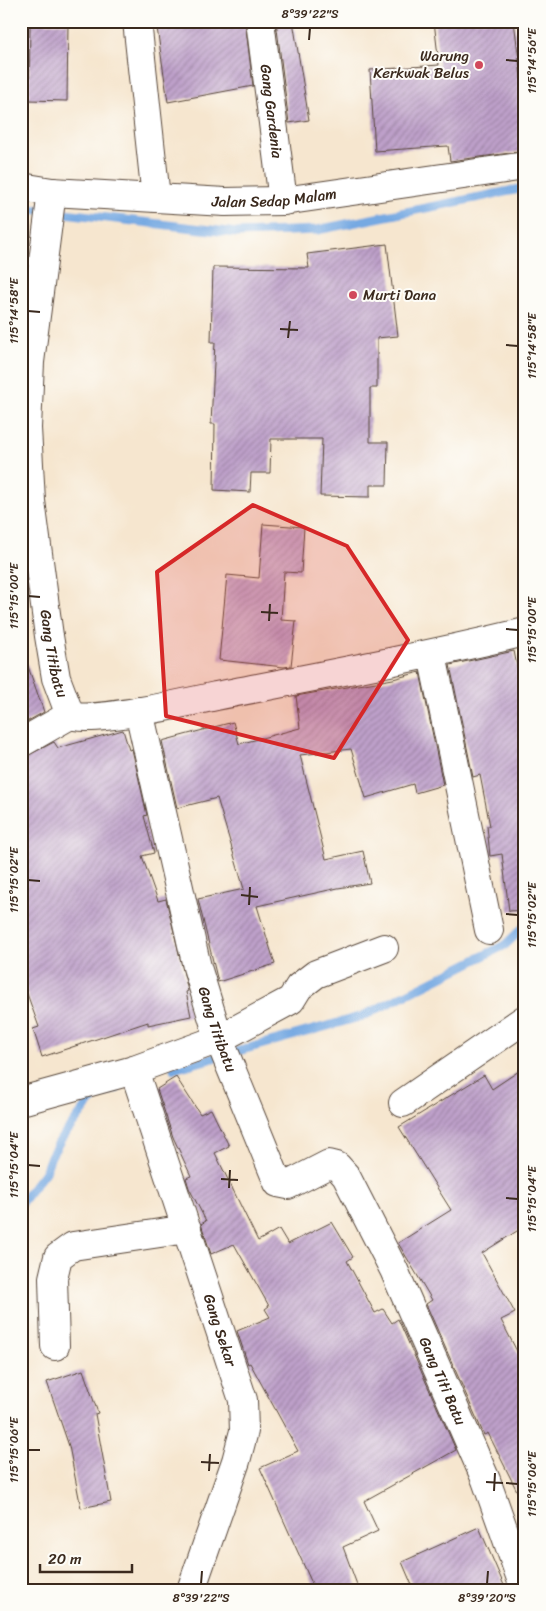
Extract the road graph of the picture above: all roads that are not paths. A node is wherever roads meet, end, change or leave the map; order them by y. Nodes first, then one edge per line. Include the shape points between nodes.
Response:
1 (137, 21) edge
2 (260, 21) edge
3 (525, 166) edge
4 (21, 187) edge
5 (156, 198) junction
6 (283, 201) junction
7 (50, 207) junction
8 (525, 632) edge
9 (432, 655) junction
10 (139, 711) junction
11 (70, 715) junction
12 (21, 743) edge
13 (489, 930) dead end
14 (384, 948) dead end
15 (525, 1019) edge
16 (225, 1050) junction
17 (137, 1078) junction
18 (21, 1101) edge
19 (403, 1103) dead end
20 (346, 1176) joint
21 (187, 1229) junction
22 (55, 1346) dead end
23 (191, 1590) edge
24 (524, 1590) edge

1 - 5 street
2 - 6 street, Gang Gardenia
3 - 6 street, Jalan Sedap Malam
4 - 7 street, Jalan Sedap Malam
5 - 6 street, Jalan Sedap Malam
5 - 7 street, Jalan Sedap Malam
7 - 11 street, Gang Titibatu via 30,362 27,437 30,501 49,636 56,678
8 - 9 street, Gang Titibatu
9 - 10 street, Gang Titibatu
9 - 13 street
10 - 11 street, Gang Titibatu via 78,718
10 - 16 street, Gang Titibatu via 180,900 197,967
11 - 12 street
14 - 16 street via 316,974 299,987 291,1000
15 - 19 street
16 - 17 street
16 - 20 street, Gang Titibatu via 278,1183 288,1185 329,1164 337,1166
17 - 18 street
17 - 21 street, Gang Sekar
20 - 24 street, Gang Titi Batu via 394,1270 486,1480
21 - 22 street via 73,1246 58,1257 54,1278
21 - 23 street, Gang Sekar via 243,1400 244,1430

